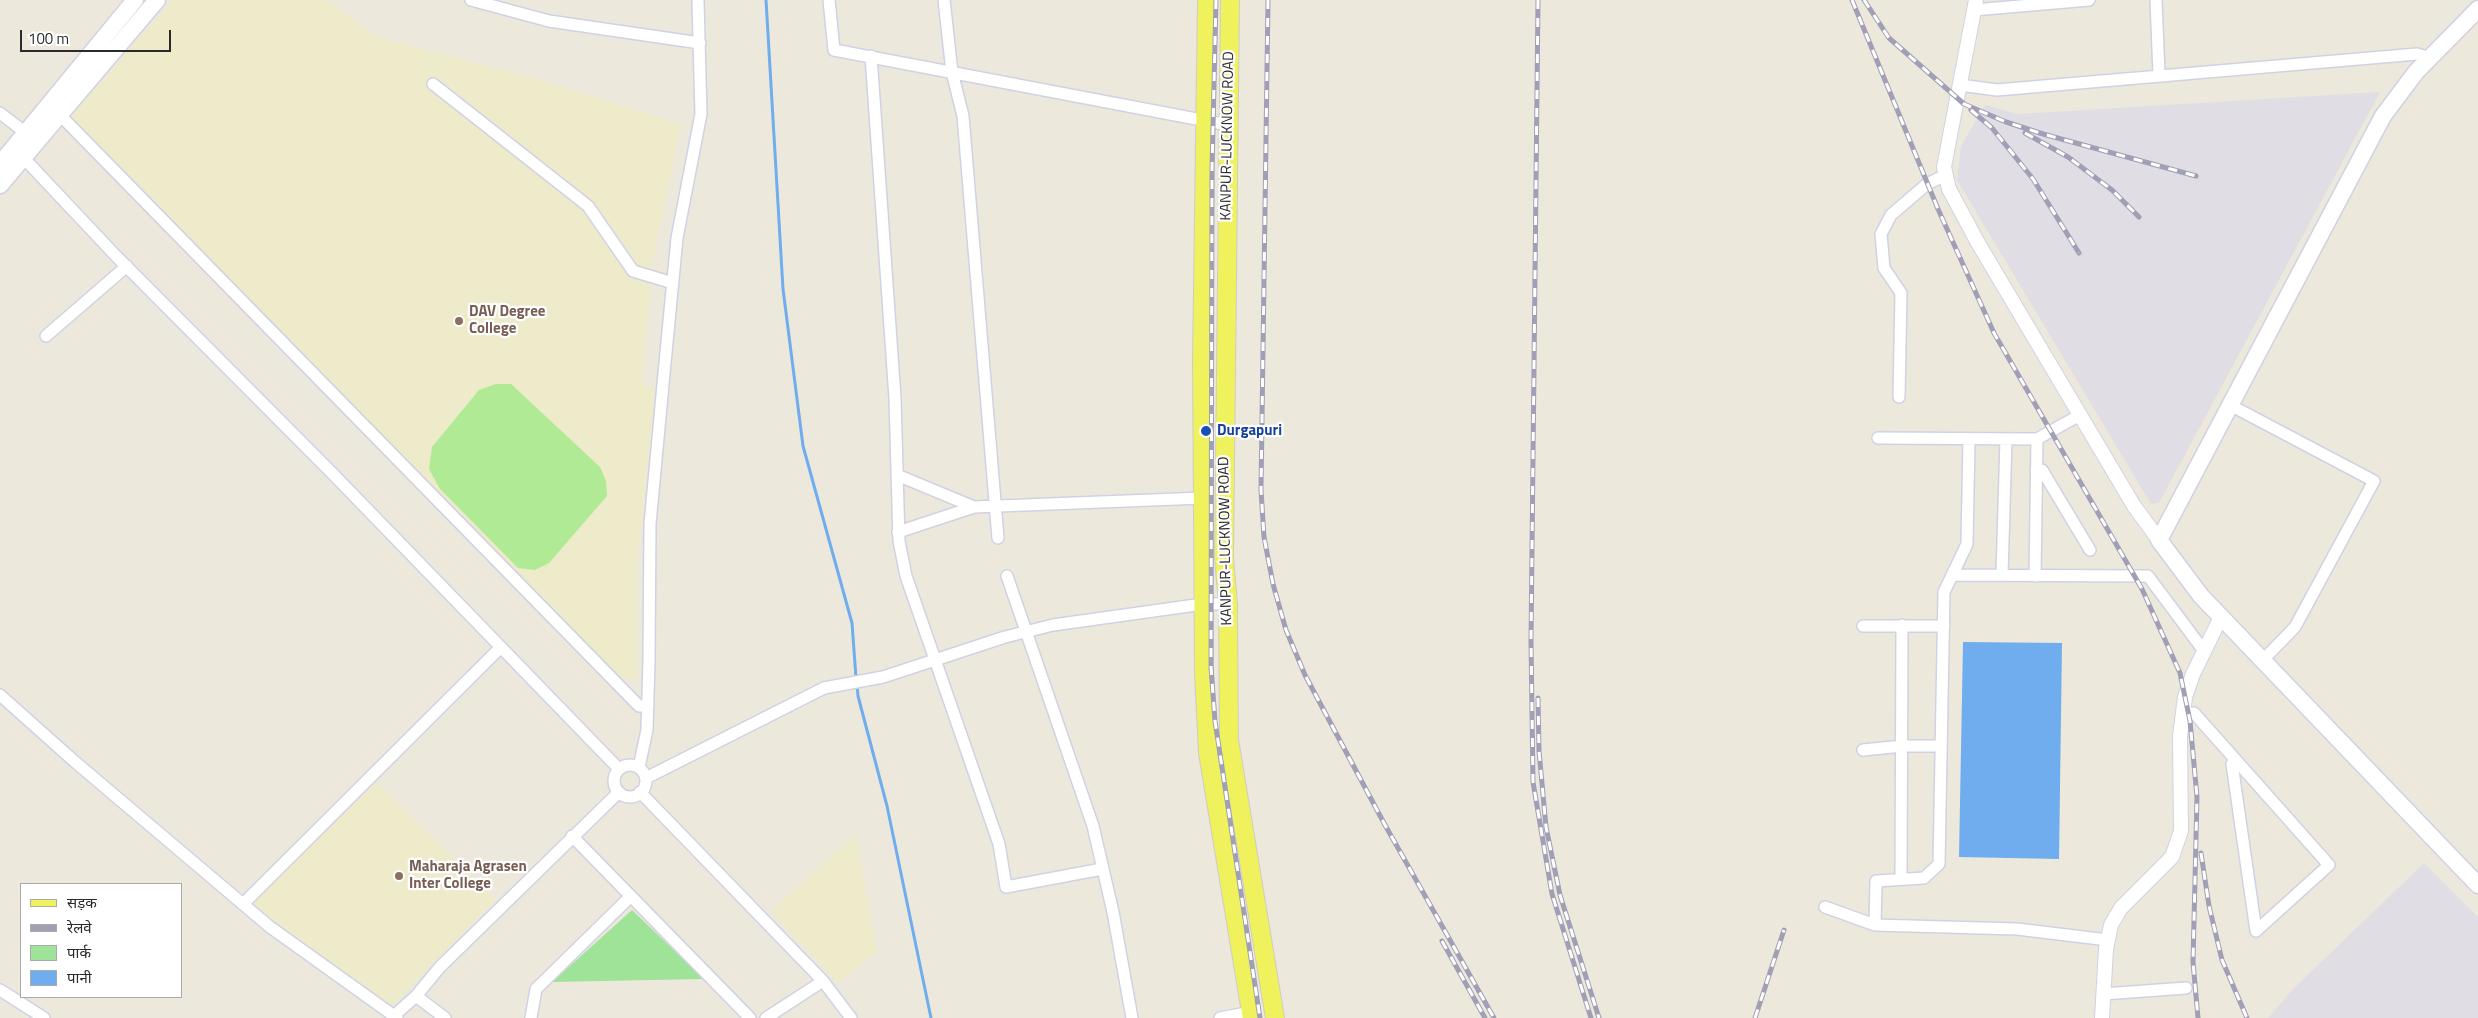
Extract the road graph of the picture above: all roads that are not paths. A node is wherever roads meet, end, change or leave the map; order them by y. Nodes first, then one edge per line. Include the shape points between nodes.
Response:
1 (135, 0) edge
2 (157, 0) edge
3 (471, 0) edge
4 (698, 0) edge
5 (829, 0) edge
6 (944, 0) edge
7 (1206, 0) edge
8 (1230, 0) edge
9 (2089, 0) edge
10 (2156, 0) edge
11 (1975, 5) edge
12 (2478, 9) edge
13 (700, 43) junction
14 (871, 56) junction
15 (2430, 58) junction
16 (952, 72) junction
17 (2159, 75) junction
18 (432, 84) dead end
19 (1960, 86) junction
20 (0, 113) edge
21 (60, 115) junction
22 (1205, 121) junction
23 (1228, 125) junction
24 (31, 138) junction
25 (18, 153) junction
26 (0, 164) edge
27 (1946, 175) junction
28 (0, 185) edge
29 (126, 266) junction
30 (673, 283) junction
31 (46, 336) dead end
32 (1899, 397) dead end
33 (2230, 405) junction
34 (2080, 415) junction
35 (1878, 438) dead end
36 (1969, 439) junction
37 (2006, 439) junction
38 (2037, 439) junction
39 (2036, 470) junction
40 (897, 475) junction
41 (1202, 498) junction
42 (995, 505) junction
43 (974, 507) junction
44 (898, 532) junction
45 (998, 538) dead end
46 (2159, 540) junction
47 (2090, 550) dead end
48 (1952, 574) junction
49 (2002, 575) junction
50 (1007, 576) dead end
51 (2035, 576) junction
52 (1203, 604) junction
53 (1228, 604) junction
54 (2221, 617) junction
55 (1902, 625) junction
56 (1863, 626) dead end
57 (1944, 626) junction
58 (1027, 632) junction
59 (500, 648) junction
60 (2204, 651) junction
61 (936, 660) junction
62 (2263, 660) junction
63 (0, 695) edge
64 (648, 706) junction
65 (2182, 714) junction
66 (1902, 746) junction
67 (1941, 746) junction
68 (1863, 750) dead end
69 (2235, 759) junction
70 (639, 767) junction
71 (618, 769) junction
72 (646, 778) junction
73 (619, 792) junction
74 (640, 792) junction
75 (572, 836) junction
76 (1102, 869) junction
77 (1901, 878) junction
78 (2478, 885) edge
79 (631, 896) junction
80 (243, 904) junction
81 (1825, 907) dead end
82 (1875, 925) junction
83 (2108, 940) junction
84 (823, 981) junction
85 (2186, 988) dead end
86 (0, 990) edge
87 (2103, 994) junction
88 (416, 996) junction
89 (1251, 1015) edge
90 (396, 1017) edge
91 (44, 1018) edge
92 (445, 1018) edge
93 (531, 1018) edge
94 (750, 1018) edge
95 (766, 1018) edge
96 (851, 1018) edge
97 (1132, 1018) edge
98 (1220, 1018) edge
99 (1275, 1018) edge
100 (2102, 1018) edge

1 - 24 main road
2 - 21 main road
3 - 13 street via 549,21
4 - 13 street
5 - 14 street via 834,50
6 - 16 street
7 - 22 main road, KANPUR-LUCKNOW ROAD
8 - 23 main road, KANPUR-LUCKNOW ROAD
9 - 11 street
10 - 17 street
11 - 19 street
12 - 15 main road
13 - 30 street via 701,114 677,238
14 - 16 street
14 - 40 street
15 - 17 street via 2418,54
15 - 33 main road via 2383,116
16 - 22 street
16 - 42 street via 963,116
17 - 19 street via 1996,90
18 - 30 street via 588,206 633,271
19 - 27 street via 1944,167
20 - 24 street
21 - 24 main road
21 - 64 street via 639,706
22 - 23 street
22 - 41 main road, KANPUR-LUCKNOW ROAD
23 - 53 main road, KANPUR-LUCKNOW ROAD via 1224,558
24 - 25 main road
25 - 26 main road
25 - 28 main road
25 - 29 street
27 - 32 street via 1927,184 1891,215 1881,234 1884,268 1901,293
27 - 34 street via 1949,189 1978,242
29 - 31 street
29 - 59 street
30 - 64 street via 650,524
33 - 46 main road
33 - 62 street via 2374,481 2295,627
34 - 38 street
34 - 46 street via 2134,506
35 - 36 street
36 - 37 street
36 - 48 street via 1967,544
37 - 38 street
37 - 49 street
38 - 39 street
39 - 47 street via 2042,470
39 - 51 street
40 - 43 street
40 - 44 street
41 - 42 street
41 - 52 main road, KANPUR-LUCKNOW ROAD
42 - 43 street
42 - 45 street
43 - 44 street
44 - 61 street via 906,576
46 - 54 main road
48 - 49 street
48 - 57 street via 1944,592
49 - 51 street
50 - 58 street
51 - 60 street via 2148,576
52 - 53 street
52 - 58 street via 1053,625
52 - 89 main road, KANPUR-LUCKNOW ROAD via 1208,753
53 - 99 main road, KANPUR-LUCKNOW ROAD via 1229,740
54 - 60 street
54 - 62 main road
55 - 56 street
55 - 57 street
55 - 66 street
57 - 67 street
58 - 61 street
58 - 76 street via 1093,826
59 - 71 street
59 - 80 street
60 - 65 street via 2185,696
61 - 72 street via 884,677 824,688
61 - 76 street via 998,844 1006,887
62 - 78 main road
63 - 80 street
64 - 70 street
65 - 69 street via 2194,713
65 - 83 street via 2181,832 2172,857 2121,908 2111,925
66 - 67 street
66 - 68 street
66 - 77 street
67 - 77 street via 1939,864 1924,878
69 - 69 street via 2232,764 2256,931 2329,865
70 - 71 street via 626,765
70 - 72 street
71 - 73 street via 614,784
72 - 74 street
73 - 74 street via 633,796
73 - 75 street
74 - 84 street
75 - 79 street
75 - 88 street via 440,967
76 - 97 street
77 - 82 street via 1876,881
79 - 93 street via 536,989
79 - 94 street
80 - 90 street
81 - 82 street
82 - 83 street via 2017,929
83 - 87 street
84 - 95 street
84 - 96 street
85 - 87 street
86 - 91 street
87 - 100 street
88 - 90 street
88 - 92 street
89 - 98 street

